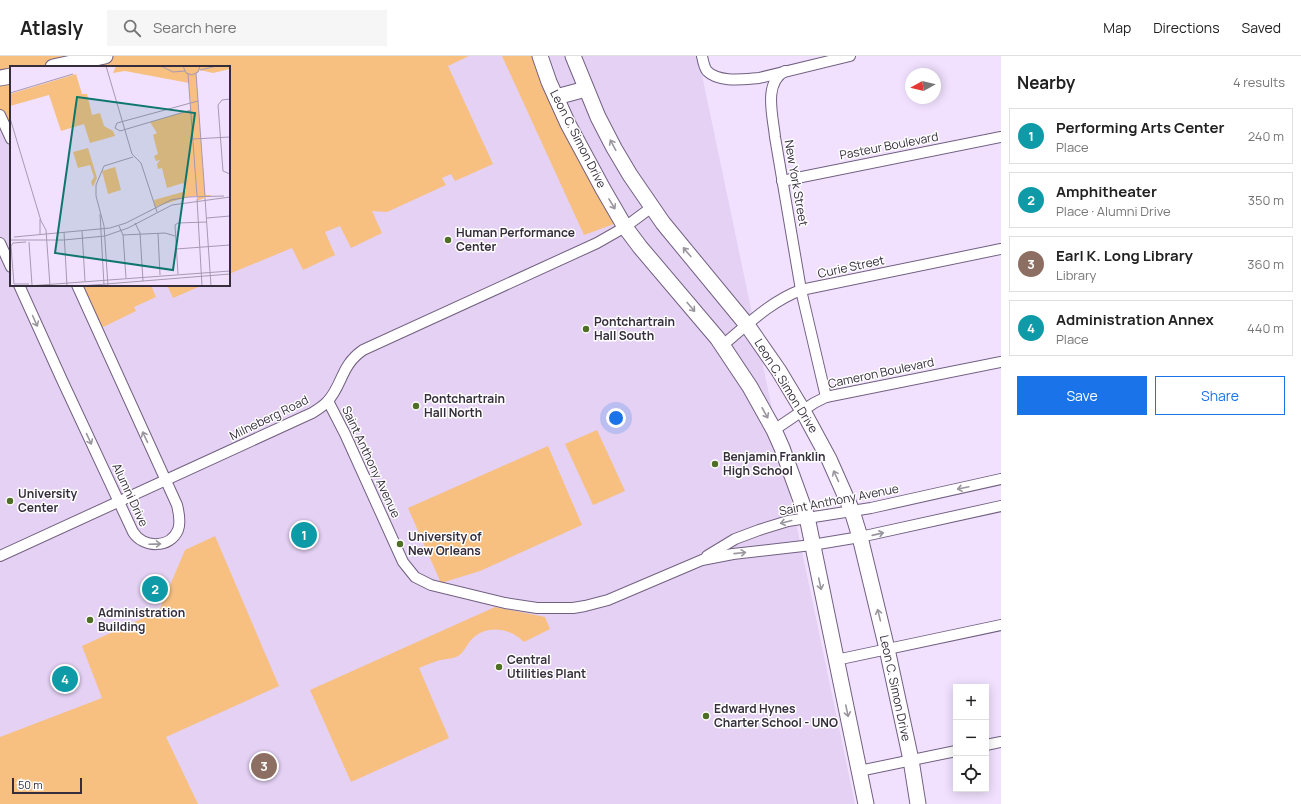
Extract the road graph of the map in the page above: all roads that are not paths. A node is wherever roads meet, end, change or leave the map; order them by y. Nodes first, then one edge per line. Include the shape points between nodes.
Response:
1 (105, 56) edge
2 (540, 56) edge
3 (573, 56) edge
4 (702, 56) edge
5 (850, 56) edge
6 (58, 66) edge
7 (785, 71) junction
8 (10, 76) edge
9 (0, 78) edge
10 (586, 88) junction
11 (556, 97) junction
12 (0, 116) edge
13 (10, 137) edge
14 (1001, 137) edge
15 (782, 181) junction
16 (652, 207) junction
17 (626, 227) junction
18 (0, 243) edge
19 (1001, 249) edge
20 (10, 265) edge
21 (19, 286) edge
22 (77, 286) edge
23 (801, 290) junction
24 (747, 325) junction
25 (723, 346) junction
26 (1001, 362) edge
27 (826, 397) junction
28 (328, 401) junction
29 (803, 411) junction
30 (774, 430) junction
31 (1001, 479) edge
32 (166, 480) junction
33 (119, 502) junction
34 (1001, 506) edge
35 (852, 511) junction
36 (807, 517) junction
37 (860, 538) junction
38 (812, 546) junction
39 (0, 556) edge
40 (688, 565) junction
41 (1001, 625) edge
42 (887, 649) junction
43 (836, 660) junction
44 (1001, 742) edge
45 (989, 744) edge
46 (953, 752) edge
47 (911, 760) junction
48 (859, 771) junction
49 (866, 804) edge
50 (918, 804) edge

1 - 6 main road
2 - 11 main road, Leon C. Simon Drive
3 - 10 main road, Leon C. Simon Drive
4 - 7 street via 707,70 720,77 759,78
5 - 7 street
7 - 15 street, New York Street via 775,80 772,91 772,112
8 - 9 main road
10 - 11 main road
16 -> 10 main road, Leon C. Simon Drive via 614,148
11 -> 17 main road, Leon C. Simon Drive via 580,149
12 - 13 street
14 - 15 street, Pasteur Boulevard
15 - 23 street, New York Street
16 - 17 street, Milneberg Road
24 -> 16 main road, Leon C. Simon Drive
17 -> 25 main road, Leon C. Simon Drive
17 - 28 street, Milneberg Road via 577,253 363,350 346,367
18 - 20 street
19 - 23 street, Curie Street
21 -> 33 street, Alumni Drive
32 -> 22 street, Alumni Drive
23 - 24 street, Curie Street via 778,301
23 - 27 street, New York Street
24 - 25 street, Curie Street
24 - 29 main road, Leon C. Simon Drive
25 -> 30 main road, Leon C. Simon Drive
26 - 27 street, Cameron Boulevard
27 - 29 street, Cameron Boulevard
28 - 32 street, Milneberg Road via 312,413 284,427
28 - 40 street, Saint Anthony Avenue via 403,562 415,577 431,586 537,608 573,608 608,600
29 - 30 street, Cameron Boulevard
35 -> 29 main road, Leon C. Simon Drive via 818,437
30 - 36 main road, Leon C. Simon Drive
31 -> 35 street, Saint Anthony Avenue
32 - 33 street, Milneberg Road
33 -> 32 street, Alumni Drive via 136,537 149,544 166,542 174,537 180,519
33 - 39 street, Milneberg Road
37 -> 34 street, Saint Anthony Avenue
35 - 36 street, Saint Anthony Avenue
35 - 37 main road, Leon C. Simon Drive
36 - 38 main road, Leon C. Simon Drive
36 -> 40 street, Saint Anthony Avenue via 747,534
37 - 38 street, Saint Anthony Avenue
42 -> 37 main road, Leon C. Simon Drive
40 -> 38 street, Saint Anthony Avenue via 733,554
38 -> 43 main road, Leon C. Simon Drive
41 - 42 street
42 - 43 street
42 - 47 main road, Leon C. Simon Drive
43 -> 48 main road, Leon C. Simon Drive
44 - 45 street
46 - 47 street
47 - 48 street
47 - 50 main road, Leon C. Simon Drive
48 - 49 main road, Leon C. Simon Drive

